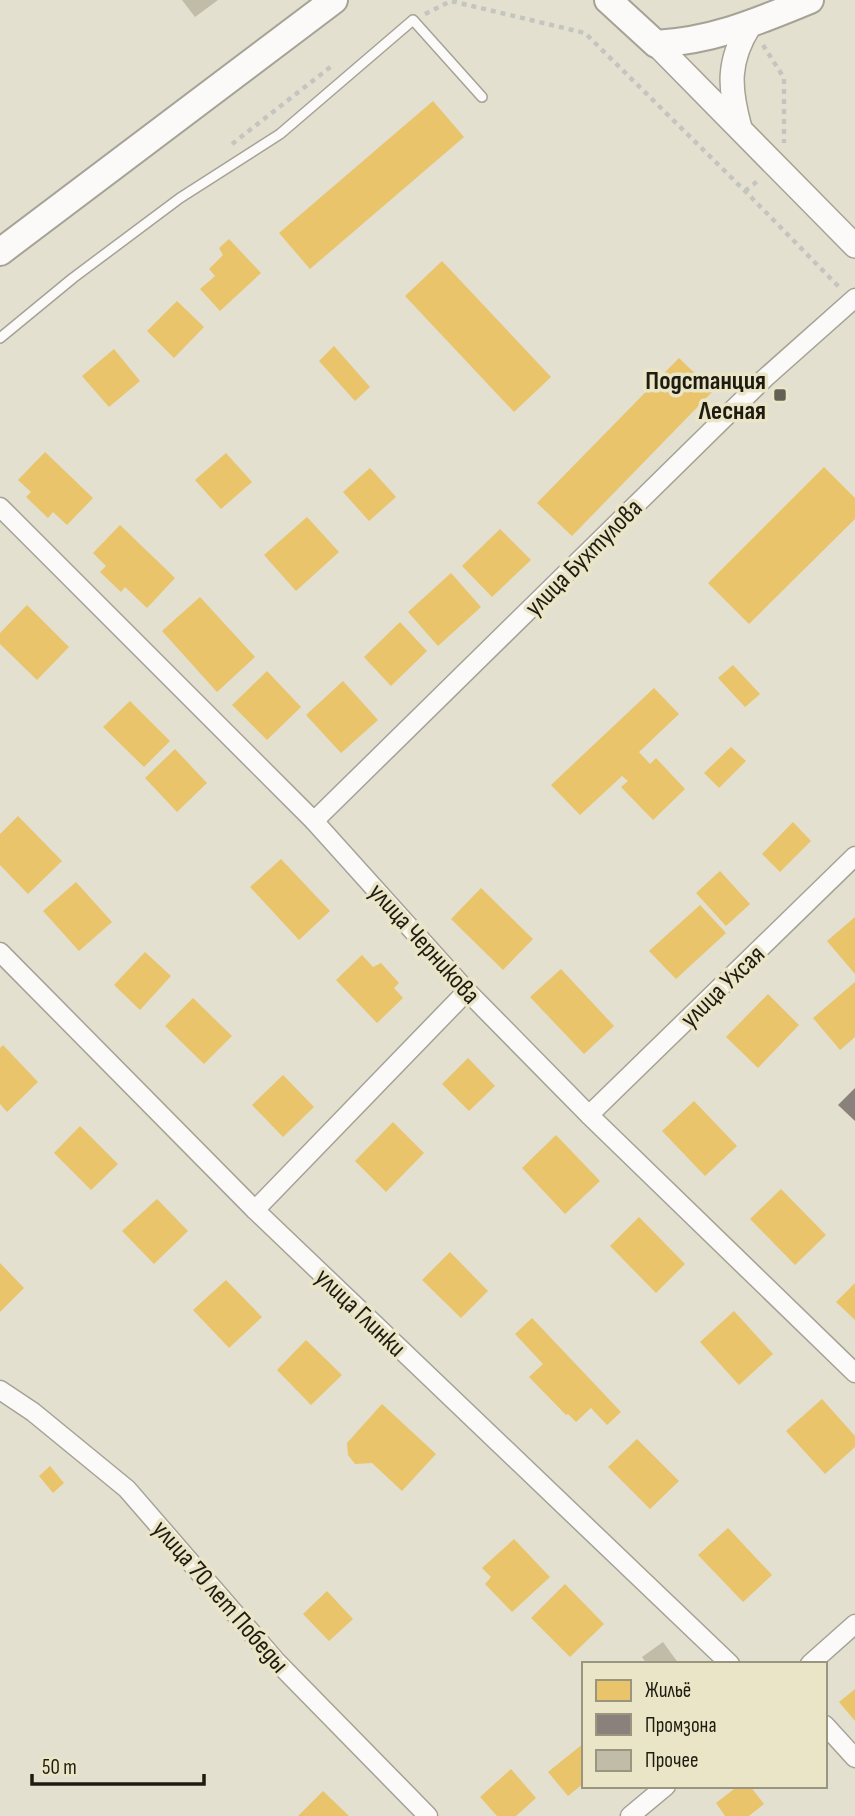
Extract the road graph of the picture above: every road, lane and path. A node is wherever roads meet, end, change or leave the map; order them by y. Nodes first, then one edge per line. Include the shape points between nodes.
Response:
1 (334, 0) edge
2 (608, 0) edge
3 (810, 0) edge
4 (413, 20) junction
5 (755, 33) junction
6 (656, 44) junction
7 (482, 97) dead end
8 (740, 128) junction
9 (784, 144) dead end
10 (759, 179) dead end
11 (745, 191) junction
12 (855, 246) edge
13 (0, 252) edge
14 (854, 299) edge
15 (0, 338) edge
16 (0, 508) edge
17 (314, 821) junction
18 (855, 856) edge
19 (0, 952) edge
20 (467, 991) junction
21 (589, 1115) junction
22 (255, 1210) junction
23 (855, 1373) edge
24 (0, 1390) edge
25 (855, 1624) edge
26 (728, 1662) edge
27 (812, 1662) edge
28 (827, 1727) edge
29 (855, 1758) edge
30 (664, 1788) edge
31 (428, 1816) edge
32 (630, 1816) edge

1 - 13 main road
2 - 6 main road
3 - 5 main road
4 - 7 lane
4 - 11 path via 451,1 585,33
4 - 15 lane via 280,134 180,198
5 - 6 main road
5 - 8 street via 741,39 732,72 733,104
5 - 9 path via 784,78
6 - 8 street
8 - 12 street
10 - 11 path
11 - 14 path
14 - 17 street, улица Бухтулова via 765,378
16 - 17 street, улица Черникова
17 - 20 street, улица Черникова
18 - 21 street, улица Ухсая
19 - 22 street, улица Глинки
20 - 21 street, улица Черникова
20 - 22 street
21 - 23 street, улица Черникова
22 - 26 street, улица Глинки
24 - 31 street, улица 70 лет Победы via 127,1489 276,1661
25 - 27 street
28 - 29 street
30 - 32 street

